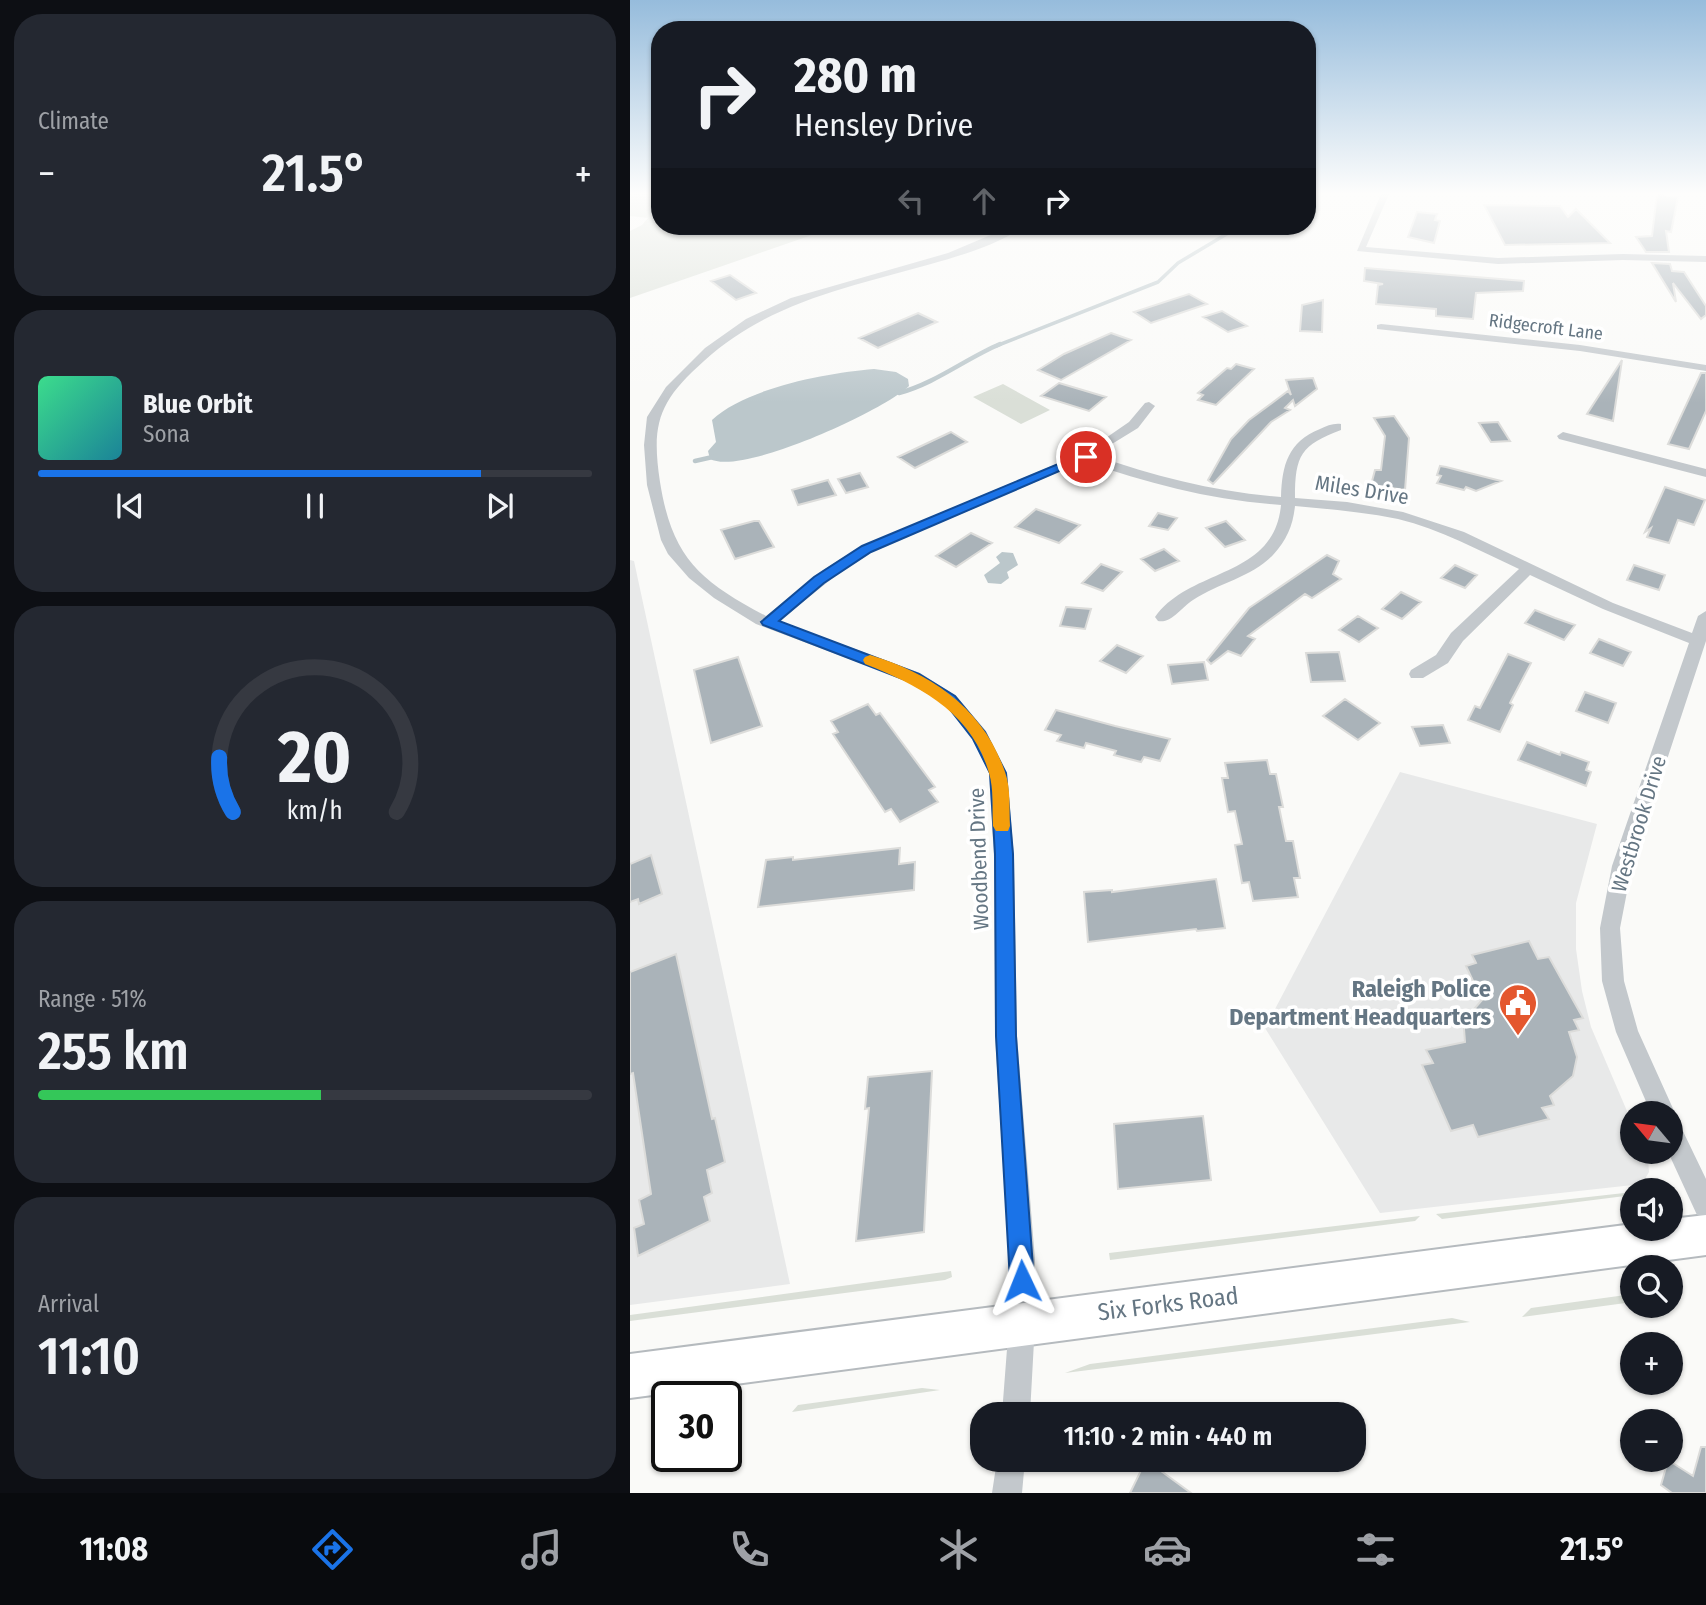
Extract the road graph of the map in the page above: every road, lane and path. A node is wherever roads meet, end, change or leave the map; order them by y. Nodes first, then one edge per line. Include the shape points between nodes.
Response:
1 (924, 264) edge
2 (1381, 327) dead end
3 (1706, 368) edge
4 (1149, 406) dead end
5 (1337, 427) dead end
6 (1563, 436) dead end
7 (1086, 457) junction
8 (1706, 473) edge
9 (1286, 501) junction
10 (1529, 568) junction
11 (1706, 616) edge
12 (1164, 617) dead end
13 (768, 622) junction
14 (1698, 641) junction
15 (1417, 674) dead end
16 (1658, 1101) edge
17 (1684, 1159) edge
18 (1706, 1206) edge
19 (1706, 1235) edge
20 (1022, 1323) junction
21 (630, 1376) edge
22 (1017, 1402) edge
23 (1010, 1472) edge
24 (1007, 1493) edge

1 - 13 street, Woodbend Drive via 825,291 751,320 687,372 652,419 654,484 660,519 672,549 721,597
2 - 3 street, Ridgecroft Lane via 1580,348
4 - 7 street via 1135,422
5 - 9 street via 1310,438 1293,456
6 - 8 street
7 - 9 street, Miles Drive via 1148,479 1232,497
7 - 13 street via 866,549
9 - 10 street, Miles Drive via 1403,516
9 - 12 street via 1287,522 1263,557 1253,566 1185,596
10 - 14 street, Miles Drive via 1608,606
10 - 15 street via 1457,637 1442,659
11 - 14 street, Westbrook Drive
13 - 20 street, Woodbend Drive via 930,686 950,700 980,736 998,773
14 - 16 street, Westbrook Drive via 1622,866 1610,928 1613,981 1627,1032
17 - 18 street
19 - 20 main road, Six Forks Road
20 - 21 main road, Six Forks Road
20 - 22 street, Woodbend Drive
23 - 24 street

